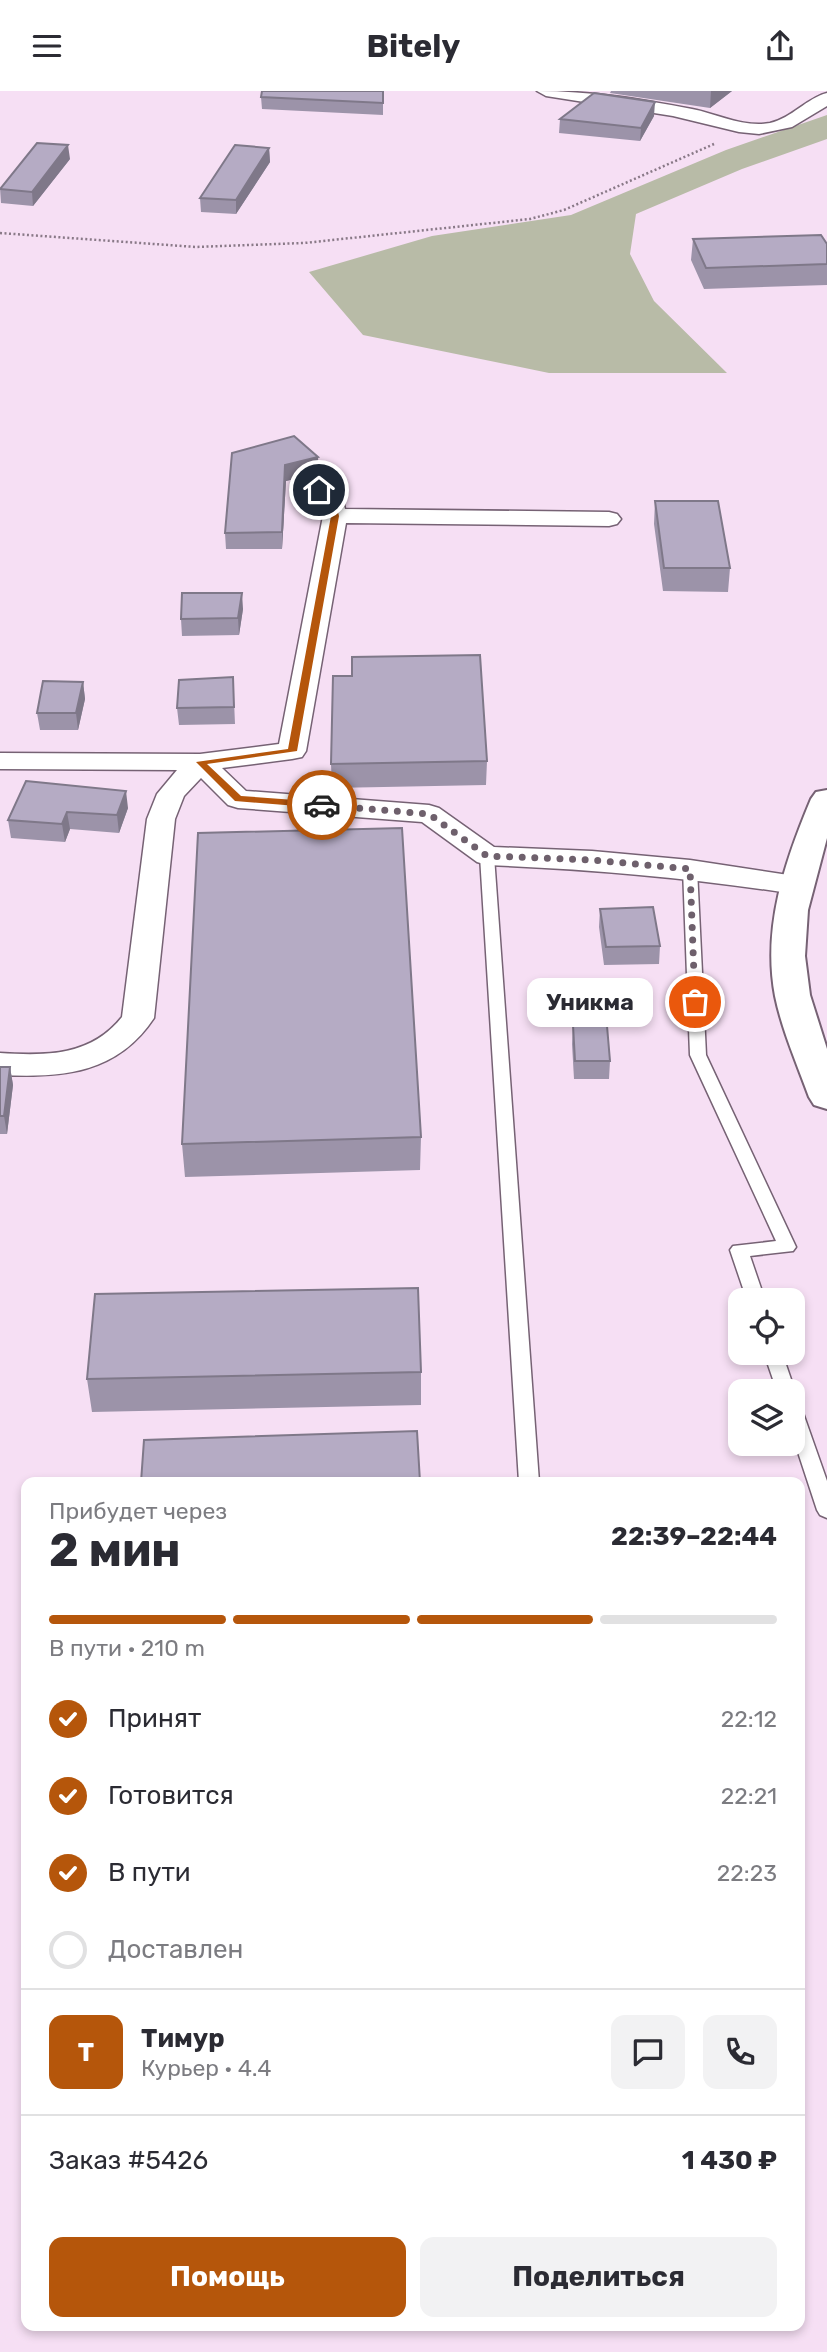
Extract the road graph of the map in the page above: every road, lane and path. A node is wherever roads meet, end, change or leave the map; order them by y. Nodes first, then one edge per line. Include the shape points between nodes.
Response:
1 (546, 91) edge
2 (827, 97) edge
3 (715, 144) dead end
4 (0, 233) edge
5 (319, 490) dead end
6 (335, 516) junction
7 (609, 519) dead end
8 (0, 761) edge
9 (200, 762) junction
10 (827, 799) edge
11 (487, 856) junction
12 (690, 869) junction
13 (795, 885) junction
14 (0, 1065) edge
15 (827, 1097) edge
16 (751, 1288) edge
17 (805, 1445) edge
18 (529, 1477) edge
19 (827, 1510) edge

1 - 2 street via 695,114 734,128 769,128 806,114
3 - 4 path via 564,210 530,219 304,243 177,247
5 - 6 street via 332,502
6 - 7 street
6 - 9 street via 292,751
8 - 9 street
9 - 11 street via 238,799 429,814
9 - 14 street via 171,794 161,819 138,1018 127,1036 100,1053 67,1064
10 - 13 main road
11 - 12 street
11 - 18 lane
12 - 13 street
12 - 16 lane via 698,1055 787,1247 738,1250
13 - 15 main road via 788,931 790,981
17 - 19 lane

